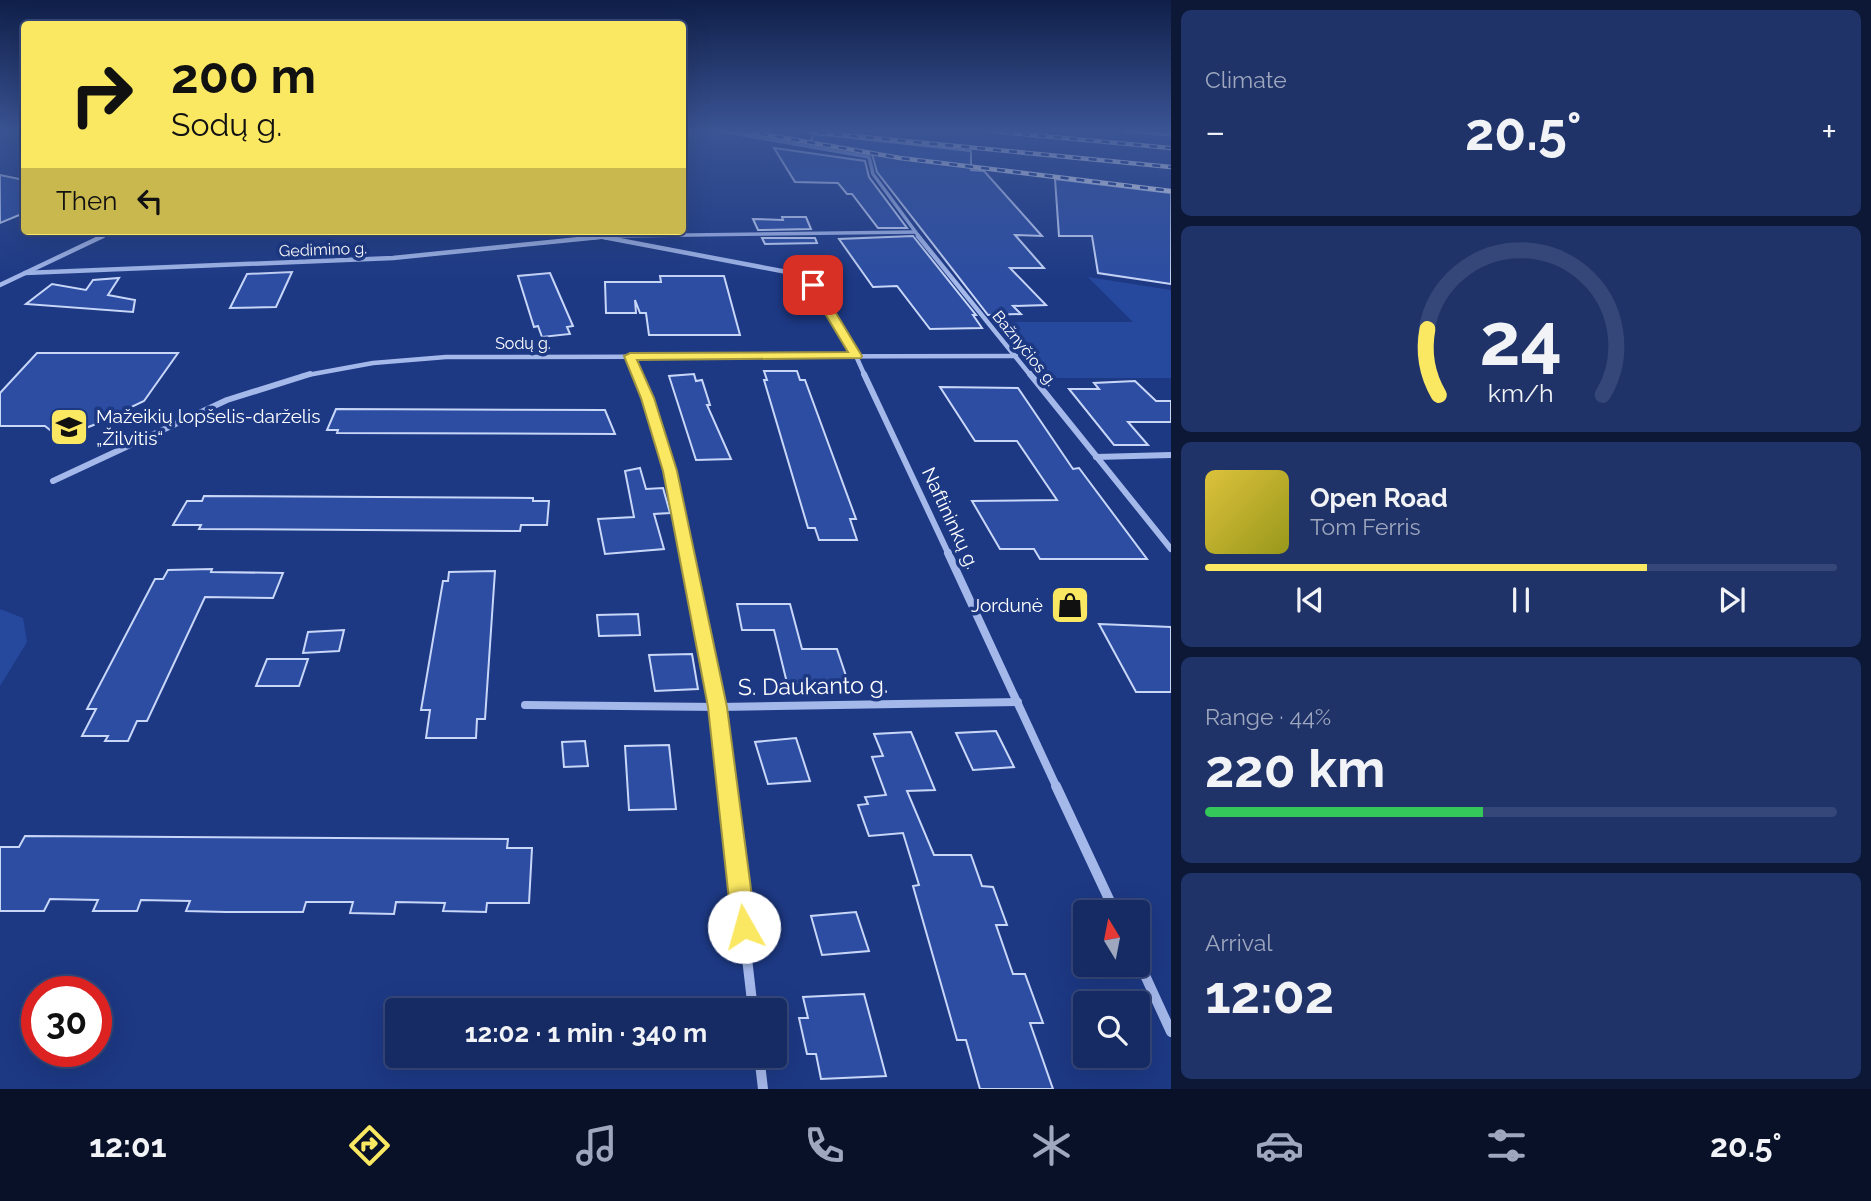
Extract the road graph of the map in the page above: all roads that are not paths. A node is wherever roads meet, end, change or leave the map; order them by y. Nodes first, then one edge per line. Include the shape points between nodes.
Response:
1 (879, 182) edge
2 (915, 232) junction
3 (105, 235) edge
4 (593, 235) edge
5 (603, 237) junction
6 (25, 273) junction
7 (0, 285) edge
8 (630, 356) junction
9 (856, 356) junction
10 (1016, 356) junction
11 (1171, 456) edge
12 (1096, 457) junction
13 (53, 481) dead end
14 (1171, 549) edge
15 (1018, 702) junction
16 (525, 705) dead end
17 (718, 707) junction
18 (1109, 900) edge
19 (1146, 977) edge
20 (752, 998) edge
21 (1171, 1032) edge
22 (761, 1068) edge
23 (763, 1089) edge

1 - 2 street, Bažnyčios g.
2 - 5 street, Gedimino g.
2 - 10 street, Bažnyčios g.
3 - 6 street
4 - 5 street
5 - 6 street, Gedimino g. via 393,258
5 - 9 street, Naftininkų g. via 802,277 822,295
6 - 7 street
8 - 9 street, Sodų g.
8 - 13 street, Sodų g. via 446,357 321,371 219,403
8 - 17 street via 670,471
9 - 10 street, Sodų g.
9 - 15 street, Naftininkų g.
10 - 12 street, Bažnyčios g.
11 - 12 street
12 - 14 street, Bažnyčios g.
15 - 17 street, S. Daukanto g.
15 - 18 street, Naftininkų g.
16 - 17 street, S. Daukanto g.
17 - 20 street
19 - 21 street
22 - 23 street

